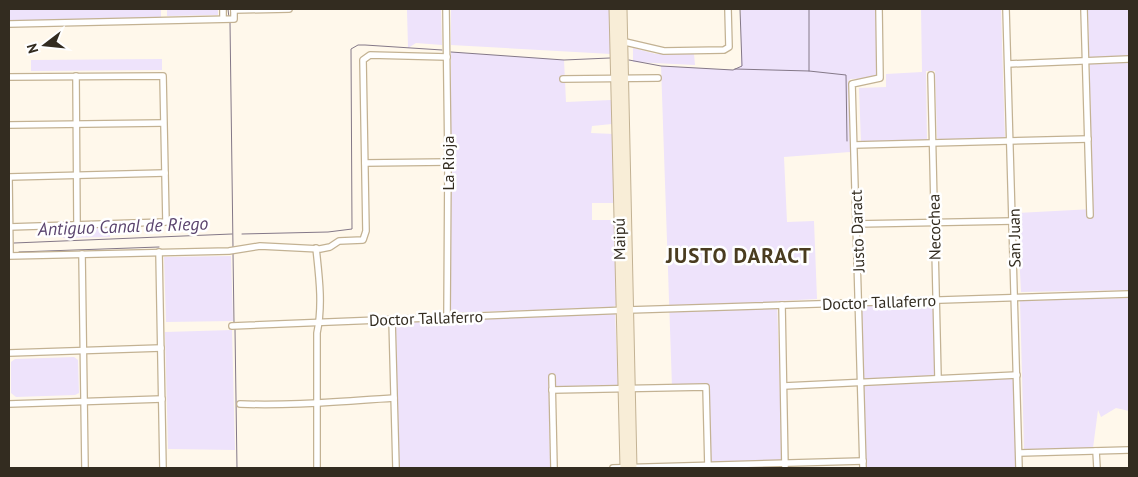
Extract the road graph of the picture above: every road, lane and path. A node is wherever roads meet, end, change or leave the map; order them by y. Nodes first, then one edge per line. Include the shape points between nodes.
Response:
1 (223, 9) edge
2 (234, 9) edge
3 (289, 9) edge
4 (446, 9) edge
5 (614, 9) edge
6 (622, 9) edge
7 (728, 9) edge
8 (879, 9) edge
9 (1006, 9) edge
10 (1084, 9) edge
11 (223, 18) junction
12 (9, 24) edge
13 (619, 41) junction
14 (447, 57) junction
15 (1129, 59) edge
16 (1085, 60) junction
17 (1008, 64) junction
18 (931, 75) dead end
19 (76, 76) junction
20 (9, 77) edge
21 (620, 78) junction
22 (658, 78) dead end
23 (563, 79) dead end
24 (163, 123) junction
25 (9, 125) edge
26 (76, 125) junction
27 (1088, 139) junction
28 (1012, 141) junction
29 (932, 143) junction
30 (854, 145) junction
31 (448, 162) junction
32 (365, 163) junction
33 (165, 174) junction
34 (77, 175) junction
35 (9, 178) edge
36 (1090, 215) dead end
37 (1013, 221) junction
38 (934, 223) junction
39 (77, 224) junction
40 (856, 224) junction
41 (9, 227) edge
42 (316, 248) junction
43 (159, 252) junction
44 (82, 254) junction
45 (10, 256) edge
46 (1129, 294) edge
47 (1015, 297) junction
48 (936, 300) junction
49 (859, 303) junction
50 (782, 306) junction
51 (625, 310) junction
52 (447, 317) junction
53 (392, 319) junction
54 (319, 322) junction
55 (235, 326) dead end
56 (161, 348) junction
57 (83, 352) junction
58 (9, 353) edge
59 (1017, 374) junction
60 (552, 377) dead end
61 (938, 378) junction
62 (860, 383) junction
63 (784, 386) junction
64 (626, 388) junction
65 (552, 390) junction
66 (394, 398) junction
67 (162, 399) junction
68 (84, 402) junction
69 (9, 404) edge
70 (240, 404) dead end
71 (318, 404) junction
72 (1129, 450) edge
73 (1096, 451) junction
74 (1019, 453) junction
75 (863, 461) junction
76 (785, 466) edge
77 (708, 467) edge
78 (85, 468) edge
79 (163, 468) edge
80 (317, 468) edge
81 (396, 468) edge
82 (554, 468) edge
83 (613, 468) edge
84 (625, 468) edge
85 (632, 468) edge
86 (863, 468) edge
87 (1019, 468) edge
88 (1097, 468) edge

1 - 11 street
2 - 3 street
2 - 11 street via 234,19
4 - 14 street, La Rioja
5 - 13 street, Maipú
6 - 13 street, Maipú
7 - 13 street via 729,47 720,51 664,51
8 - 30 street, Justo Daract via 880,78 852,84
9 - 17 street, San Juan
10 - 16 street
11 - 12 street
13 - 21 street, Maipú
14 - 31 street, La Rioja
14 - 32 street via 370,55 363,60
15 - 16 street
16 - 17 street
16 - 27 street
17 - 28 street, San Juan
18 - 29 street, Necochea
19 - 20 street
19 - 24 street via 162,76
19 - 26 street
21 - 22 street
21 - 23 street
21 - 51 street, Maipú
24 - 26 street
24 - 33 street
25 - 26 street
26 - 34 street
27 - 28 street
27 - 36 street
28 - 29 street
28 - 37 street, San Juan
29 - 30 street
29 - 38 street, Necochea
30 - 40 street, Justo Daract
31 - 32 street
31 - 52 street, La Rioja
32 - 42 street via 366,231 363,240 339,241 326,249
33 - 34 street
33 - 39 street via 166,222
34 - 35 street
34 - 39 street
35 - 41 street
37 - 38 street
37 - 47 street, San Juan
38 - 40 street
38 - 48 street, Necochea
39 - 41 street
40 - 49 street, Justo Daract
41 - 45 street
42 - 43 street via 260,246 230,251
42 - 54 street
43 - 44 street
43 - 56 street
44 - 45 street
44 - 57 street
46 - 47 street, Doctor Tallaferro
47 - 48 street, Doctor Tallaferro
47 - 59 street, San Juan
48 - 49 street, Doctor Tallaferro
48 - 61 street, Necochea
49 - 50 street, Doctor Tallaferro
49 - 62 street, Justo Daract
50 - 51 street, Doctor Tallaferro
50 - 63 street
51 - 52 street, Doctor Tallaferro
51 - 64 street, Maipú
52 - 53 street, Doctor Tallaferro
53 - 54 street, Doctor Tallaferro
53 - 66 street
54 - 55 street, Doctor Tallaferro
54 - 71 street
56 - 57 street
56 - 67 street
57 - 58 street
57 - 68 street
59 - 61 street
59 - 74 street, San Juan
60 - 65 street
61 - 62 street
62 - 63 street
62 - 75 street, Justo Daract
63 - 76 street
64 - 65 street
64 - 77 street via 706,387
64 - 84 street, Maipú
64 - 85 street, Maipú
65 - 82 street
66 - 71 street
66 - 81 street
67 - 68 street
67 - 79 street
68 - 69 street
68 - 78 street
70 - 71 street
71 - 80 street
72 - 73 street
73 - 74 street
73 - 88 street
74 - 87 street, San Juan
75 - 76 street
75 - 86 street, Justo Daract
76 - 77 street
77 - 85 street
83 - 84 street
84 - 85 street

